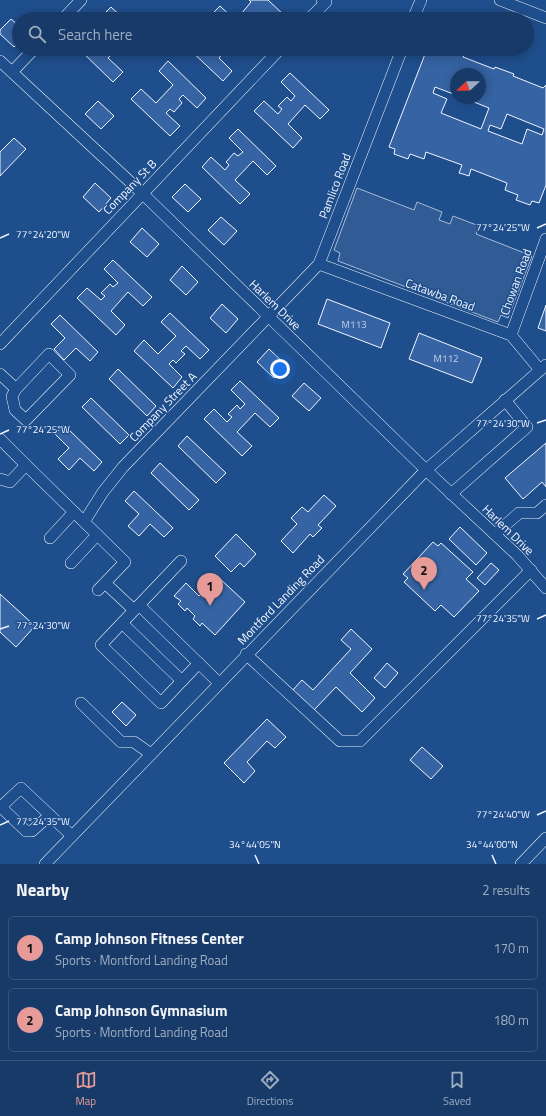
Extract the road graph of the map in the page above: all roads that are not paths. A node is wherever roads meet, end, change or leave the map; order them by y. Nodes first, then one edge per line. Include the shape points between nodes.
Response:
1 (82, 0) edge
2 (421, 0) edge
3 (500, 0) edge
4 (324, 1) edge
5 (70, 12) edge
6 (315, 12) edge
7 (416, 12) edge
8 (531, 12) edge
9 (534, 13) edge
10 (546, 18) edge
11 (27, 56) edge
12 (273, 56) edge
13 (399, 56) edge
14 (0, 61) edge
15 (12, 72) junction
16 (142, 193) junction
17 (546, 239) edge
18 (319, 264) junction
19 (268, 316) junction
20 (511, 335) junction
21 (0, 344) edge
22 (543, 368) edge
23 (0, 374) edge
24 (16, 389) junction
25 (505, 400) junction
26 (0, 440) edge
27 (26, 465) junction
28 (426, 470) junction
29 (0, 479) edge
30 (451, 494) junction
31 (546, 505) edge
32 (74, 512) junction
33 (84, 522) junction
34 (495, 534) junction
35 (97, 535) junction
36 (50, 538) dead end
37 (181, 561) dead end
38 (71, 563) dead end
39 (531, 570) junction
40 (546, 588) edge
41 (137, 608) junction
42 (122, 623) junction
43 (246, 654) junction
44 (199, 663) junction
45 (182, 681) junction
46 (219, 683) junction
47 (80, 703) dead end
48 (151, 754) junction
49 (50, 815) dead end
50 (72, 836) junction
51 (546, 838) edge
52 (45, 864) edge
53 (521, 864) edge

1 - 5 street
2 - 7 street
3 - 8 street
4 - 6 street
9 - 10 street
11 - 15 street
12 - 16 street, Company St B
13 - 18 street, Pamlico Road
14 - 15 street, Harlem Drive
15 - 16 street, Harlem Drive
16 - 19 street, Harlem Drive
16 - 21 street, Company St B
17 - 20 street, Chowan Road
18 - 19 street, Pamlico Road
18 - 20 street, Catawba Road
19 - 28 street, Harlem Drive
19 - 33 street, Company Street A via 123,467
20 - 22 street
22 - 25 street, Montford Landing Road
23 - 24 street
24 - 24 street via 12,396 15,410 26,420 70,375 49,354
25 - 28 street, Montford Landing Road
25 - 30 street via 527,427
26 - 27 street
27 - 29 street via 10,482
27 - 32 street
28 - 30 street, Harlem Drive
28 - 43 street, Montford Landing Road
30 - 34 street, Harlem Drive
31 - 34 street via 537,513 519,513
32 - 33 street
32 - 36 street
33 - 35 street
34 - 39 street, Harlem Drive
35 - 38 street
35 - 41 street via 125,562 102,587
37 - 41 street
39 - 40 street, Harlem Drive
39 - 43 street via 360,741 340,741
41 - 42 street
41 - 44 street
42 - 45 street
42 - 45 street via 101,645 161,703
43 - 46 street, Montford Landing Road
44 - 45 street
44 - 46 street
46 - 48 street, Montford Landing Road
47 - 48 street via 120,742 134,742
48 - 50 street, Montford Landing Road
49 - 50 street
50 - 52 street, Montford Landing Road
51 - 53 street

